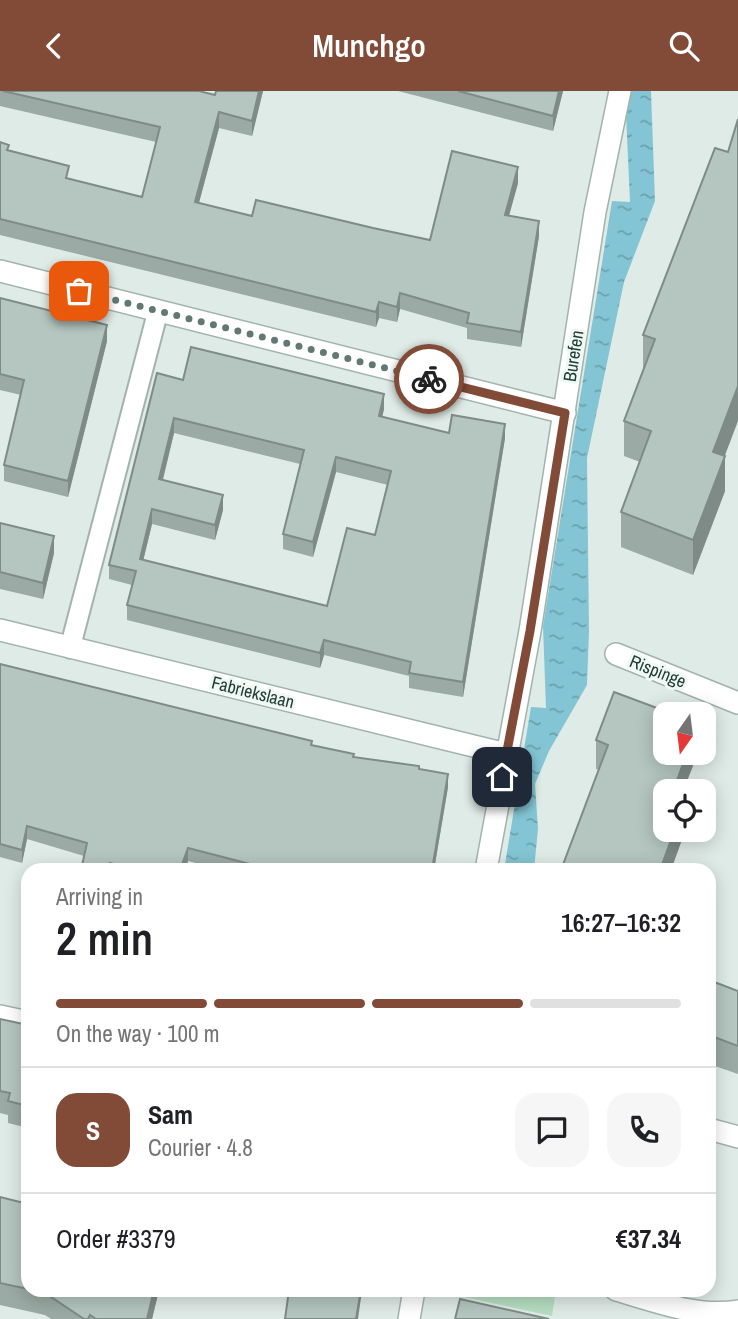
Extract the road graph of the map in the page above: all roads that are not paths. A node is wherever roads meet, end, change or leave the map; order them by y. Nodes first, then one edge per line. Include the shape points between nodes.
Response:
1 (620, 91) edge
2 (0, 271) edge
3 (158, 311) junction
4 (565, 413) junction
5 (0, 630) edge
6 (70, 648) junction
7 (616, 655) dead end
8 (738, 703) edge
9 (506, 754) junction
10 (487, 863) edge
11 (0, 1016) edge
12 (21, 1020) edge
13 (716, 1131) edge
14 (738, 1137) edge
15 (413, 1297) edge
16 (642, 1297) edge
17 (738, 1311) edge
18 (409, 1319) edge

1 - 4 street, Burefen via 595,212
2 - 3 street
3 - 4 street
3 - 6 lane
4 - 9 street, Burefen
5 - 6 street, Fabriekslaan
6 - 9 street, Fabriekslaan
7 - 8 street, Rispinge
9 - 10 street, Burefen
11 - 12 street
13 - 14 street
15 - 18 street
16 - 17 street via 686,1309

